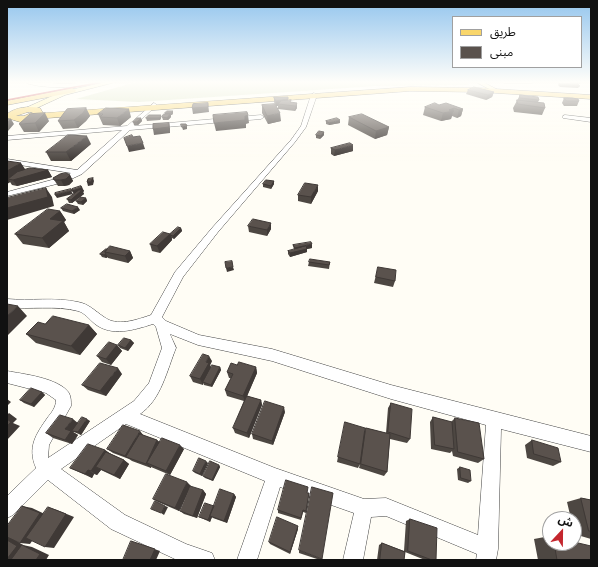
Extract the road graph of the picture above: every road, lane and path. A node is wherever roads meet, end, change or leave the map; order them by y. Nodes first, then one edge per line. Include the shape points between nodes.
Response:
1 (37, 108) edge
2 (78, 108) edge
3 (96, 108) edge
4 (145, 108) edge
5 (146, 108) edge
6 (310, 108) edge
7 (34, 110) junction
8 (10, 115) edge
9 (261, 117) dead end
10 (565, 117) dead end
11 (591, 120) edge
12 (128, 128) junction
13 (120, 129) junction
14 (7, 138) edge
15 (7, 162) edge
16 (7, 165) edge
17 (75, 173) junction
18 (7, 194) edge
19 (7, 303) edge
20 (158, 322) junction
21 (7, 377) edge
22 (126, 416) junction
23 (494, 420) junction
24 (591, 444) edge
25 (47, 469) junction
26 (275, 477) junction
27 (364, 508) junction
28 (7, 509) edge
29 (487, 554) edge
30 (205, 560) edge
31 (246, 560) edge
32 (353, 560) edge

1 - 7 main road
2 - 7 main road
3 - 7 main road
4 - 13 street
5 - 12 street
6 - 20 street via 304,126 293,141 215,230 169,291
7 - 8 main road
9 - 12 street
10 - 11 street
12 - 13 street
12 - 17 street
13 - 14 street
13 - 17 street
15 - 17 street
16 - 17 street
17 - 18 street via 62,180
19 - 20 street via 80,306 89,310 107,326 116,328 142,322
20 - 22 street via 169,348 148,398
20 - 23 street via 198,340 272,355 391,392
21 - 25 street via 55,390 64,399 62,409 42,438 38,451 40,462
22 - 25 street
22 - 26 street
23 - 24 street
23 - 29 street
25 - 28 street
25 - 30 street via 118,522
26 - 27 street
26 - 31 street
27 - 29 street via 386,507
27 - 32 street

